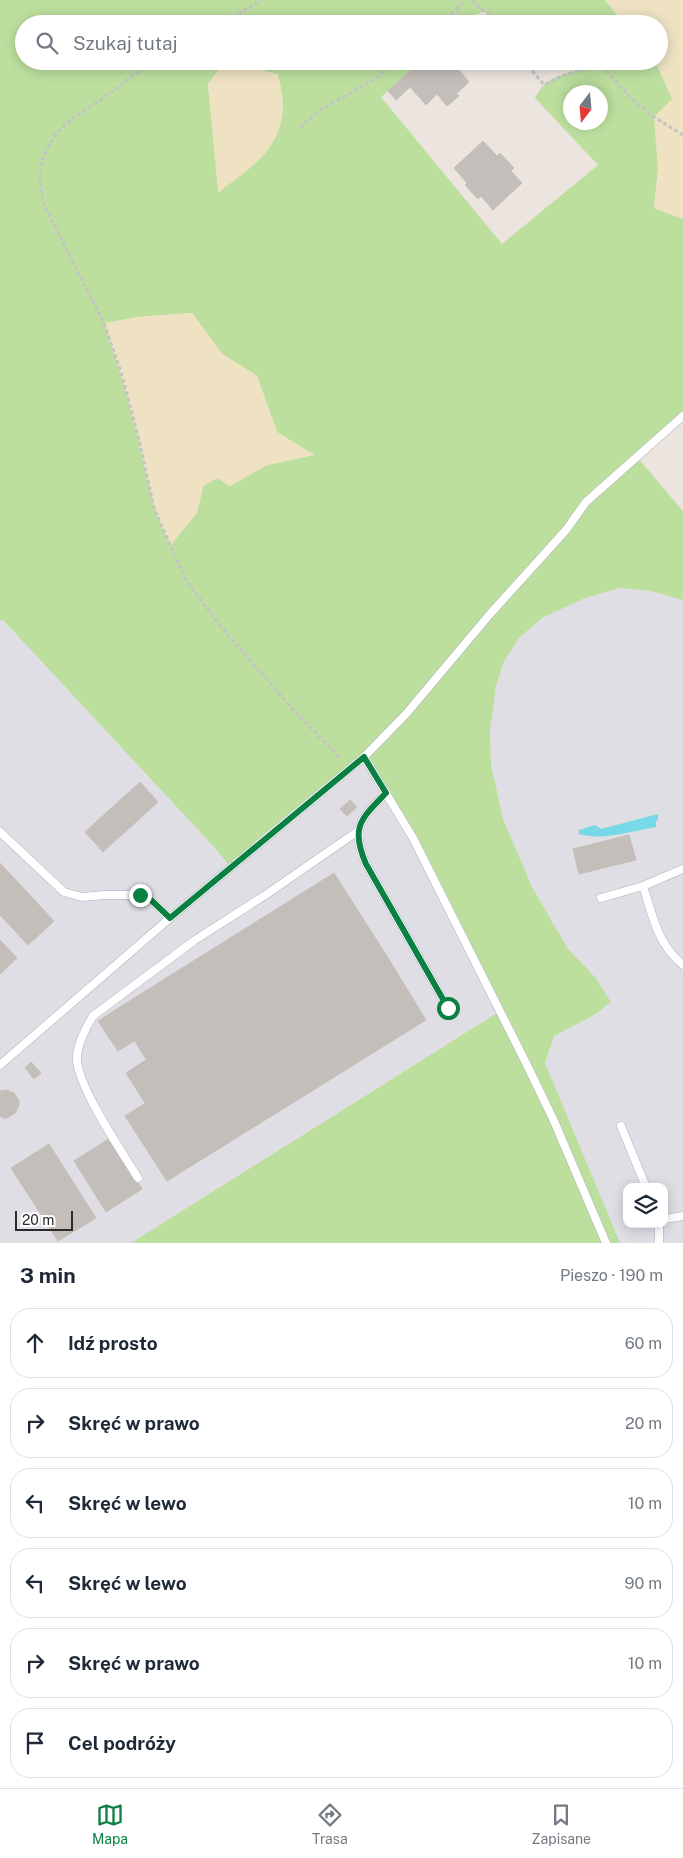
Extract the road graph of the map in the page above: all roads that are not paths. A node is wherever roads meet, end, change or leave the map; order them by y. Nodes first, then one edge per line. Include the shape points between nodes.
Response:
1 (683, 416) edge
2 (364, 757) junction
3 (386, 793) junction
4 (358, 831) junction
5 (0, 832) edge
6 (683, 869) edge
7 (643, 886) junction
8 (601, 898) dead end
9 (170, 918) junction
10 (683, 966) edge
11 (448, 1008) dead end
12 (0, 1065) edge
13 (621, 1126) dead end
14 (138, 1178) dead end
15 (644, 1183) edge
16 (683, 1216) edge
17 (668, 1218) edge
18 (658, 1228) edge
19 (606, 1243) edge
20 (659, 1243) edge

1 - 2 lane via 586,502 560,537 406,714
2 - 3 lane
2 - 9 lane
3 - 4 lane via 370,810
3 - 19 lane via 413,838 533,1077
4 - 11 lane via 359,848 366,864
4 - 14 lane via 195,940 93,1016 86,1026 77,1055 80,1076
5 - 9 lane via 64,892 82,897 140,895 151,900
6 - 7 lane
7 - 8 lane
7 - 10 lane via 660,939
9 - 12 lane
13 - 15 lane
16 - 17 lane
18 - 20 lane

